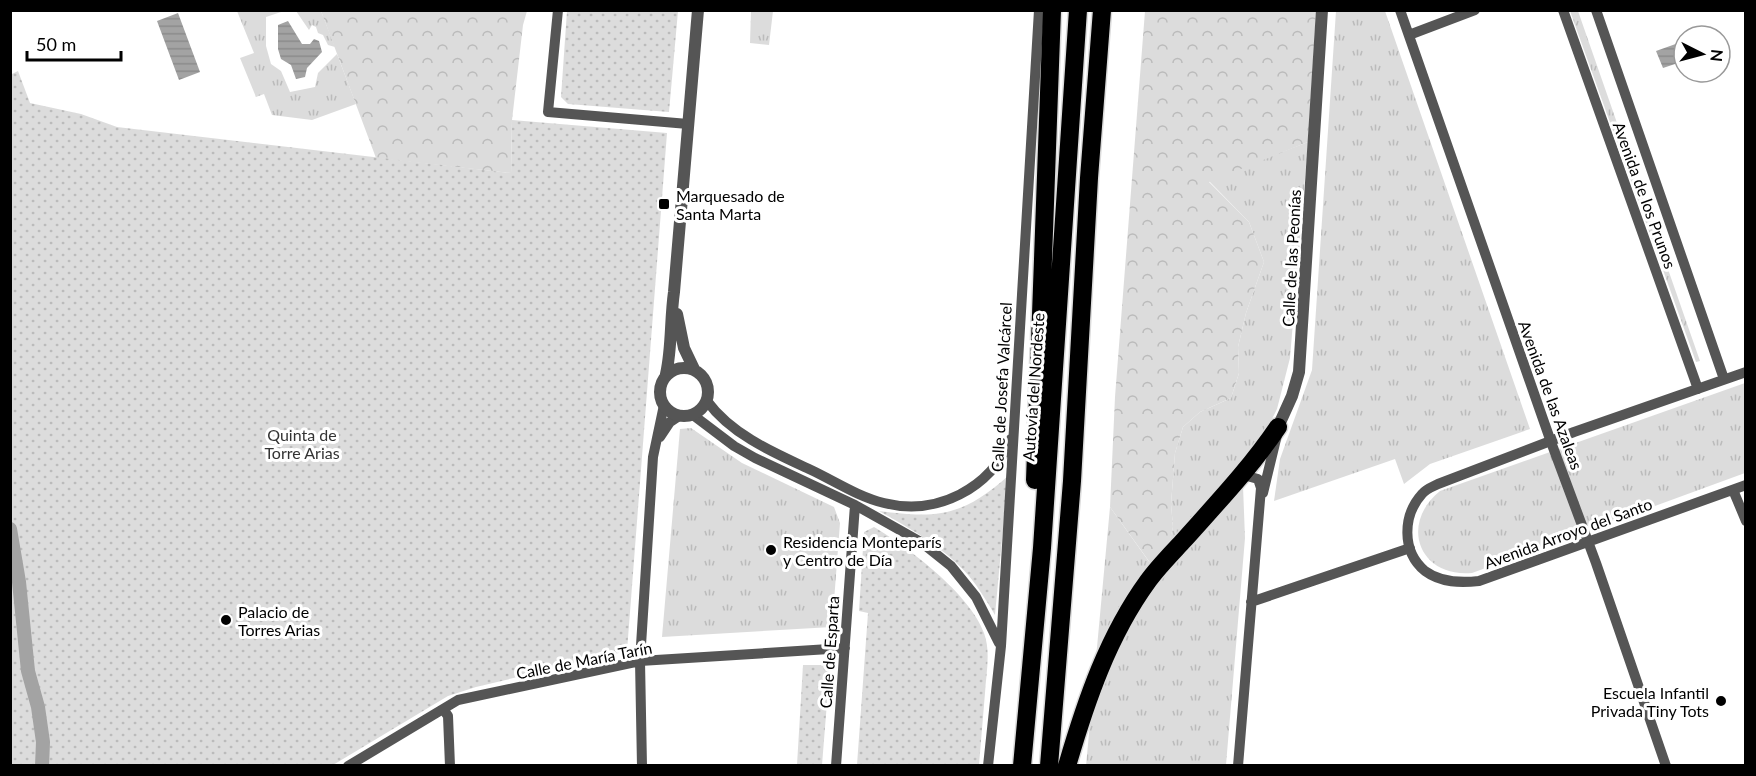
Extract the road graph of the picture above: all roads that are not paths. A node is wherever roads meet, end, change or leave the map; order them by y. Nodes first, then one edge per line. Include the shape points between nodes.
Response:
1 (558, 10) edge
2 (698, 10) edge
3 (1039, 10) edge
4 (1052, 10) edge
5 (1078, 10) edge
6 (1102, 10) edge
7 (1322, 10) edge
8 (1400, 10) edge
9 (1475, 10) edge
10 (1563, 10) edge
11 (1596, 10) edge
12 (1408, 34) junction
13 (688, 124) junction
14 (674, 292) junction
15 (694, 369) junction
16 (1746, 372) edge
17 (666, 374) junction
18 (1724, 379) junction
19 (1698, 388) junction
20 (707, 401) junction
21 (664, 405) junction
22 (693, 415) junction
23 (679, 416) junction
24 (1278, 427) junction
25 (1014, 430) junction
26 (656, 442) junction
27 (1551, 442) junction
28 (1240, 477) junction
29 (1746, 485) edge
30 (1733, 490) junction
31 (1260, 502) junction
32 (855, 505) junction
33 (1746, 521) edge
34 (1588, 541) junction
35 (1042, 548) junction
36 (1410, 548) junction
37 (1251, 602) junction
38 (1001, 646) junction
39 (845, 648) junction
40 (640, 661) junction
41 (443, 709) junction
42 (348, 765) edge
43 (450, 765) edge
44 (642, 765) edge
45 (836, 765) edge
46 (988, 765) edge
47 (1022, 765) edge
48 (1048, 765) edge
49 (1066, 765) edge
50 (1238, 765) edge
51 (1666, 765) edge

1 - 13 street via 548,112
2 - 13 street
3 - 25 street, Calle de Josefa Valcárcel
4 - 35 highway via 1034,492
5 - 35 highway, Autovía del Nordeste
6 - 48 highway via 1072,481
7 - 24 street, Calle de las Peonías via 1299,372
8 - 12 street, Avenida de las Azaleas
9 - 12 street
10 - 19 street, Avenida de los Prunos
11 - 18 street, Avenida de los Prunos
12 - 27 street, Avenida de las Azaleas
13 - 14 street
14 - 15 street via 679,330
14 - 17 street
15 - 17 street via 678,368
15 - 20 street via 707,382
16 - 18 street
17 - 21 street via 659,389
18 - 19 street
19 - 27 street
20 - 22 street
20 - 25 street via 730,424 773,452 857,493 898,506 932,505 967,491 994,468
21 - 23 street
21 - 26 street
22 - 23 street
22 - 32 street via 755,458
23 - 26 street
24 - 28 highway
24 - 31 street, Calle de las Peonías
25 - 38 street, Calle de Josefa Valcárcel
26 - 40 street
27 - 34 street, Avenida de las Azaleas
27 - 36 street via 1424,492 1409,517
28 - 31 street, Calle de las Peonías via 1258,479
28 - 49 highway via 1153,575 1129,609 1086,701
29 - 30 street, Avenida Arroyo del Santo
30 - 33 street
30 - 34 street, Avenida Arroyo del Santo
31 - 37 street, Calle de las Peonías
32 - 38 street via 921,542 951,566 976,597
32 - 39 street, Calle de Esparta
34 - 36 street, Avenida Arroyo del Santo via 1479,581 1462,583 1424,570
34 - 51 street, Avenida de las Azaleas
35 - 47 highway, Autovía del Nordeste
36 - 37 street
37 - 50 street, Calle de las Peonías
38 - 46 street, Calle de Josefa Valcárcel
39 - 40 street, Calle de María Tarín
39 - 45 street, Calle de Esparta
40 - 41 street, Calle de María Tarín via 458,700
40 - 44 street
41 - 42 street, Calle de María Tarín
41 - 43 street via 448,716

